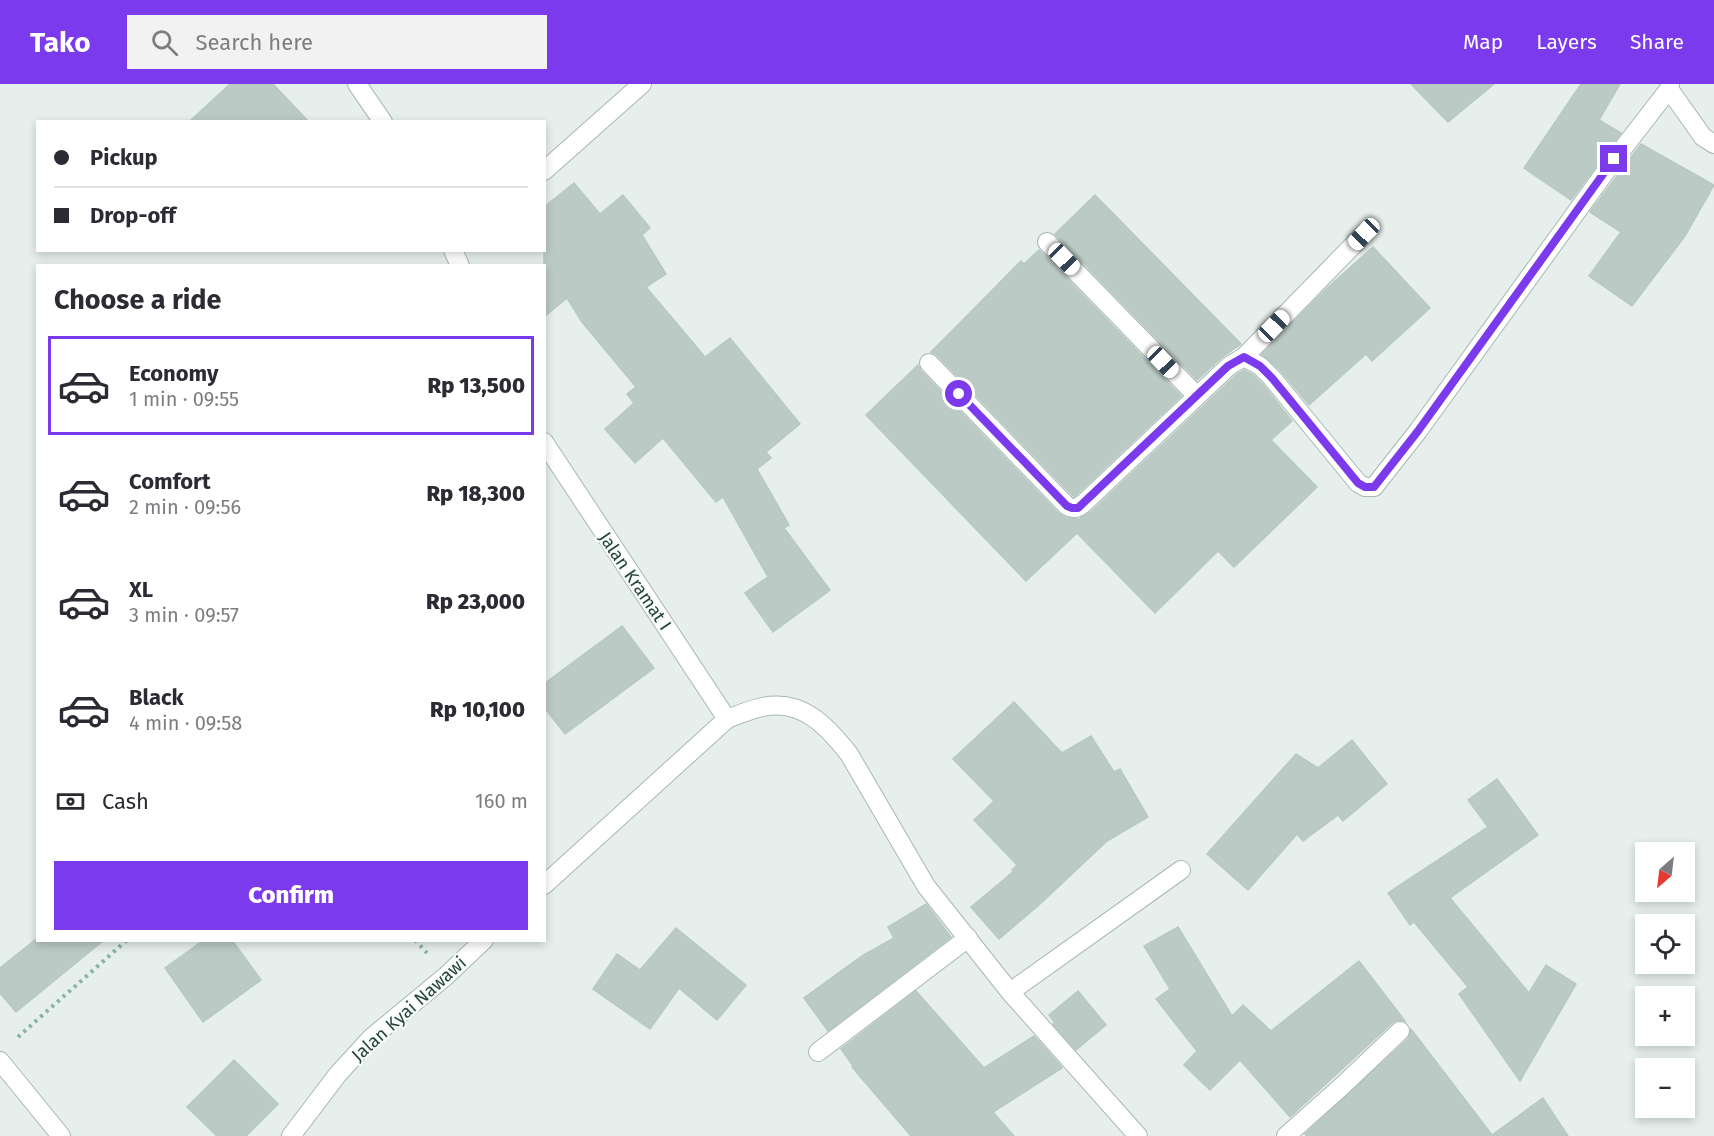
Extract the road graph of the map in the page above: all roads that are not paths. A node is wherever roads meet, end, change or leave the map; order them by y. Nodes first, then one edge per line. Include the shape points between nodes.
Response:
1 (357, 84) edge
2 (642, 84) edge
3 (1670, 86) edge
4 (382, 120) edge
5 (1714, 144) edge
6 (546, 169) edge
7 (1364, 234) dead end
8 (1047, 242) dead end
9 (1244, 357) junction
10 (929, 363) dead end
11 (1197, 396) junction
12 (546, 445) edge
13 (727, 719) junction
14 (1181, 870) dead end
15 (546, 883) edge
16 (968, 938) junction
17 (482, 942) edge
18 (1010, 992) junction
19 (1400, 1031) dead end
20 (818, 1052) dead end
21 (0, 1061) edge
22 (61, 1136) edge
23 (291, 1136) edge
24 (1138, 1136) edge
25 (1286, 1136) edge

1 - 4 street
2 - 6 street
3 - 5 street via 1703,137
3 - 9 street via 1374,487 1358,483 1272,378
7 - 9 street
8 - 11 street
9 - 11 street via 1228,366
10 - 11 street via 1072,508 1084,503
12 - 13 street, Jalan Kramat I
13 - 15 street
13 - 16 street via 764,706 789,706 816,718 849,754 926,886
14 - 18 street
16 - 18 street
16 - 20 street
17 - 23 street, Jalan Kyai Nawawi via 371,1038
18 - 24 street
19 - 25 street
21 - 22 street

